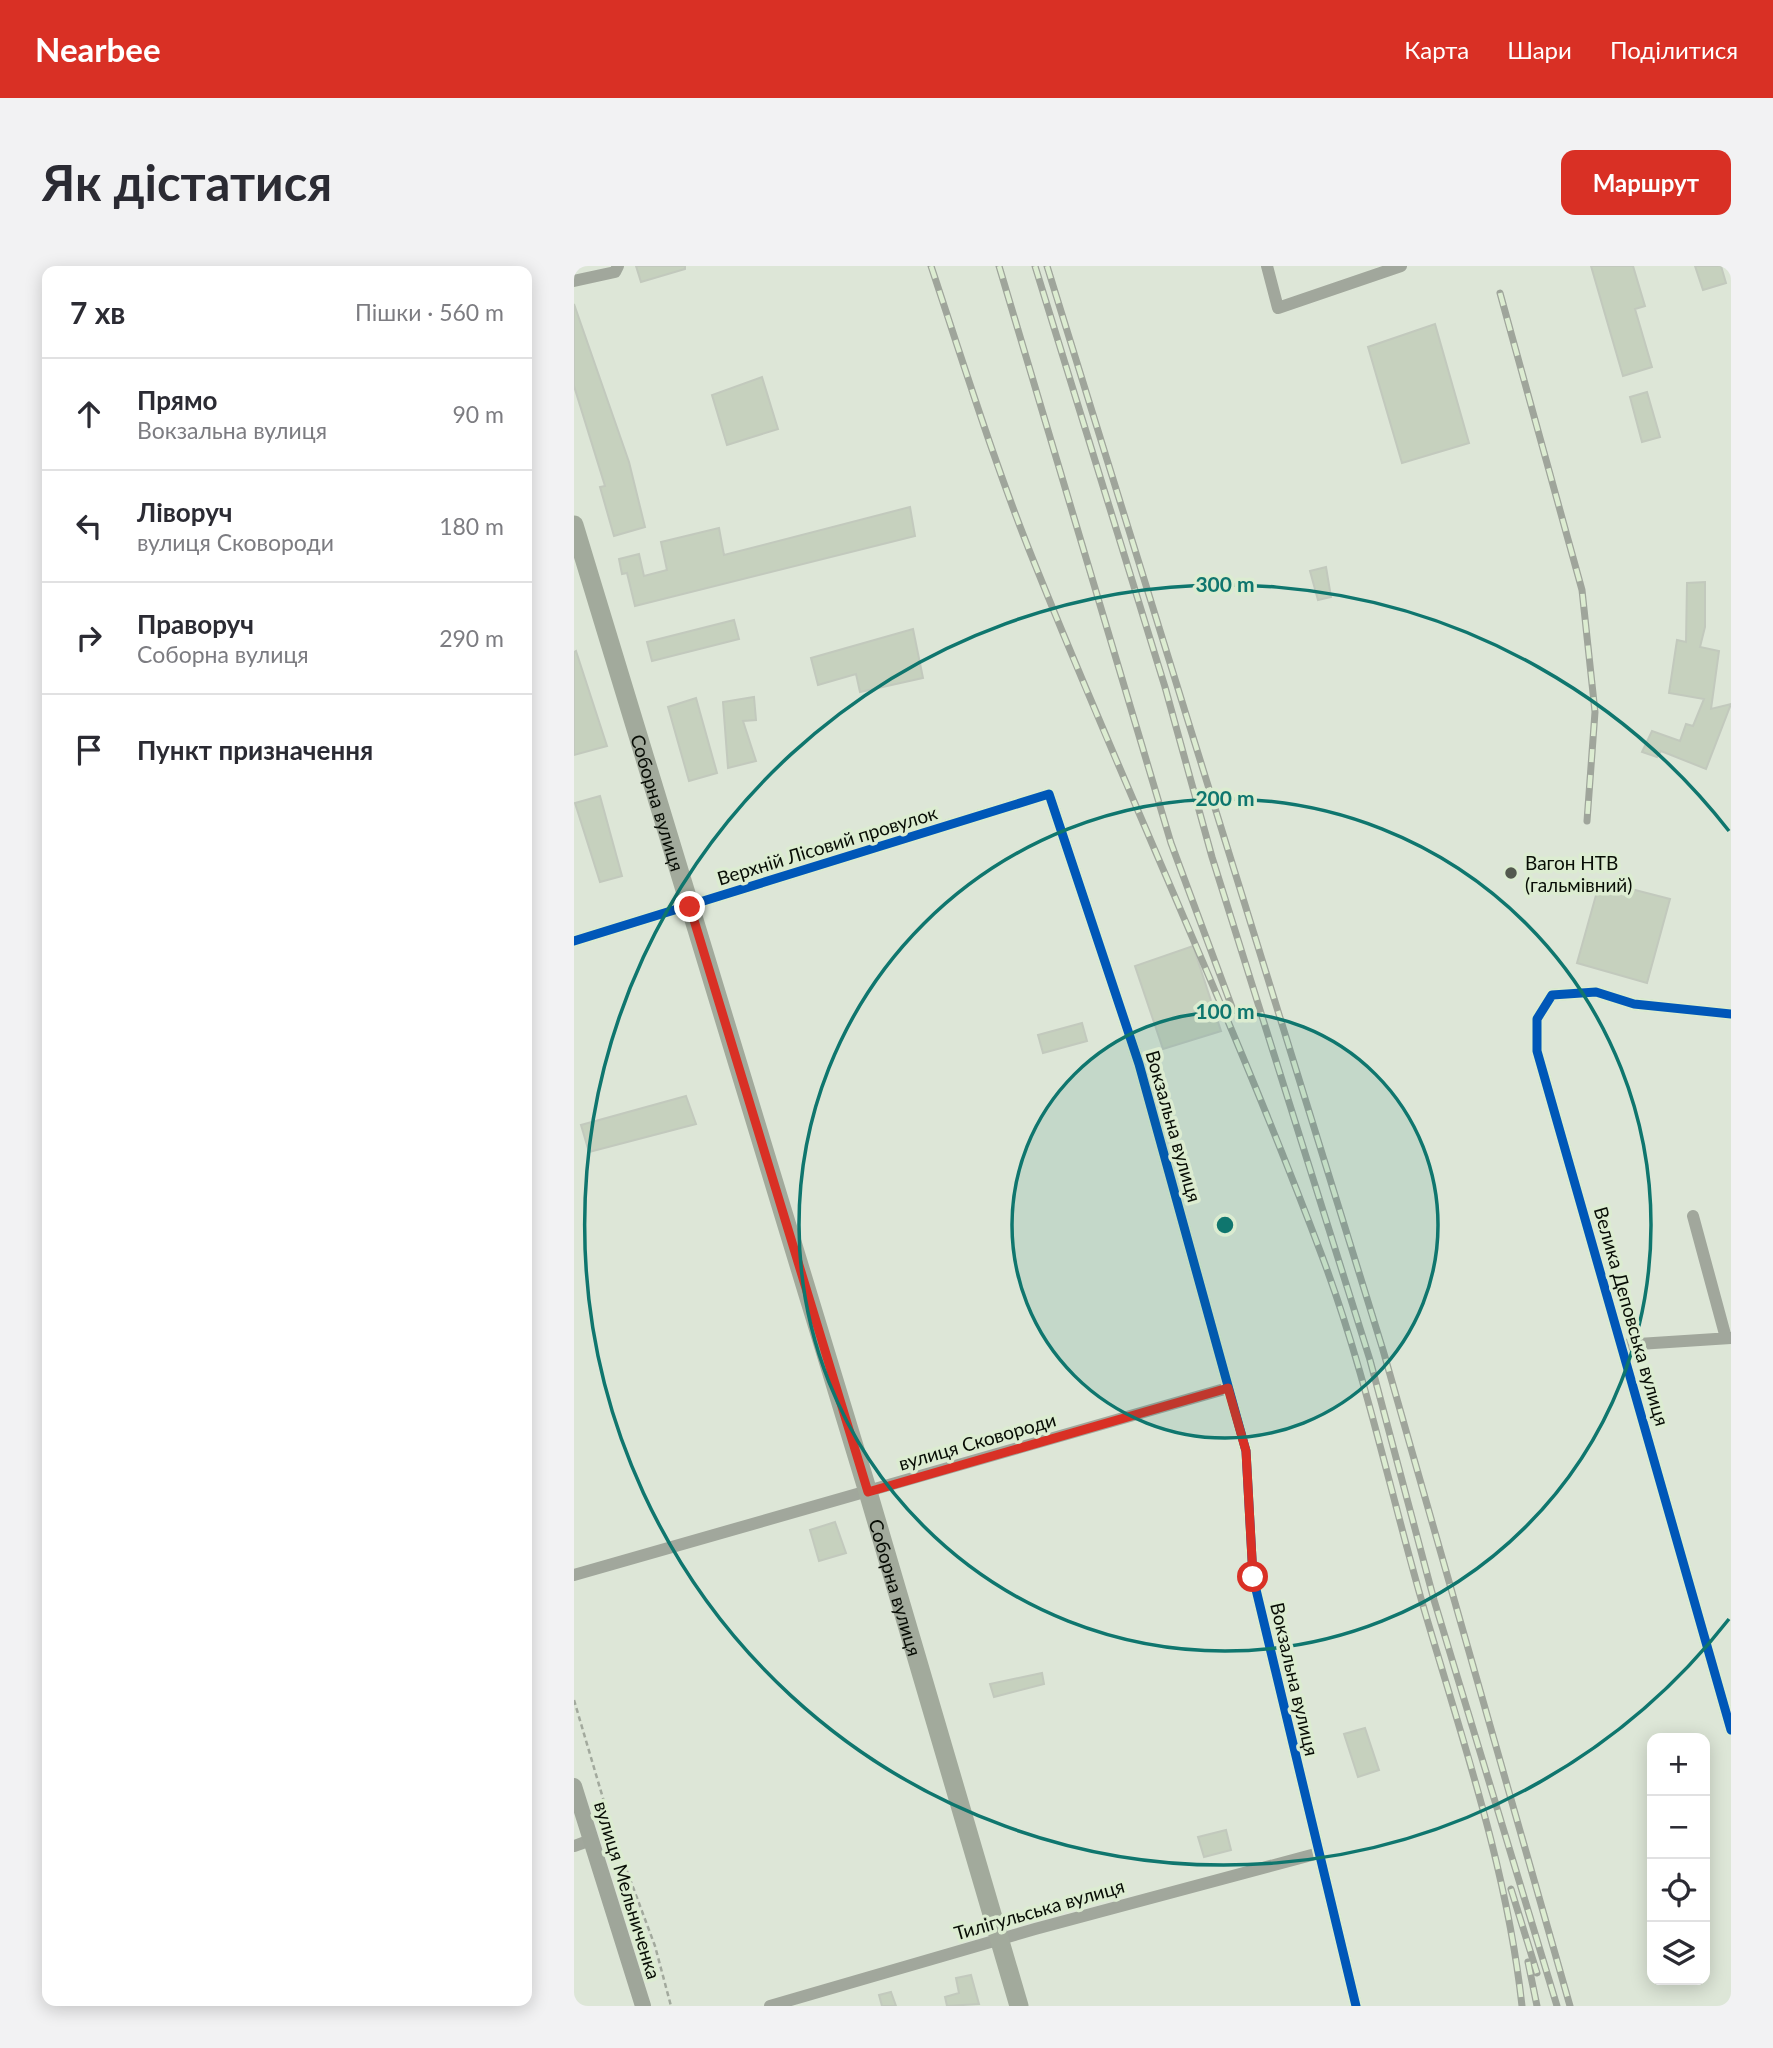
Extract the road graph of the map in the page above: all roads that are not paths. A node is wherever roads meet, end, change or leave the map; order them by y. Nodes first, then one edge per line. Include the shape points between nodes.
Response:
1 (618, 266) edge
2 (1267, 266) edge
3 (1401, 266) edge
4 (574, 281) edge
5 (574, 525) edge
6 (1049, 794) joint
7 (690, 907) junction
8 (574, 941) edge
9 (1731, 1014) edge
10 (1693, 1216) dead end
11 (1729, 1338) edge
12 (1623, 1345) junction
13 (1228, 1388) junction
14 (868, 1492) junction
15 (574, 1575) edge
16 (1731, 1730) edge
17 (574, 1786) edge
18 (591, 1840) junction
19 (574, 1846) edge
20 (1319, 1853) junction
21 (999, 1939) junction
22 (643, 2006) edge
23 (770, 2006) edge
24 (1019, 2006) edge
25 (1356, 2006) edge

1 - 4 street via 615,272
2 - 3 street via 1278,308
5 - 7 main road, Соборна вулиця
6 - 7 street, Верхній Лісовий провулок
6 - 13 street, Вокзальна вулиця via 1139,1064
7 - 8 street, Верхній Лісовий провулок
7 - 14 main road, Соборна вулиця
9 - 12 street, Велика Деповська вулиця via 1634,1004 1596,992 1552,995 1537,1018 1537,1051
10 - 11 street
11 - 12 street
12 - 16 street, Велика Деповська вулиця
13 - 14 street, вулиця Сковороди
13 - 20 street, Вокзальна вулиця via 1246,1451 1253,1577
14 - 15 street, вулиця Сковороди
14 - 21 main road, Соборна вулиця
17 - 18 street, вулиця Мельниченка
18 - 19 street
18 - 22 street, вулиця Мельниченка
20 - 21 street, Тилігульська вулиця
20 - 25 street, Вокзальна вулиця
21 - 23 street, Тилігульська вулиця
21 - 24 main road, Соборна вулиця

